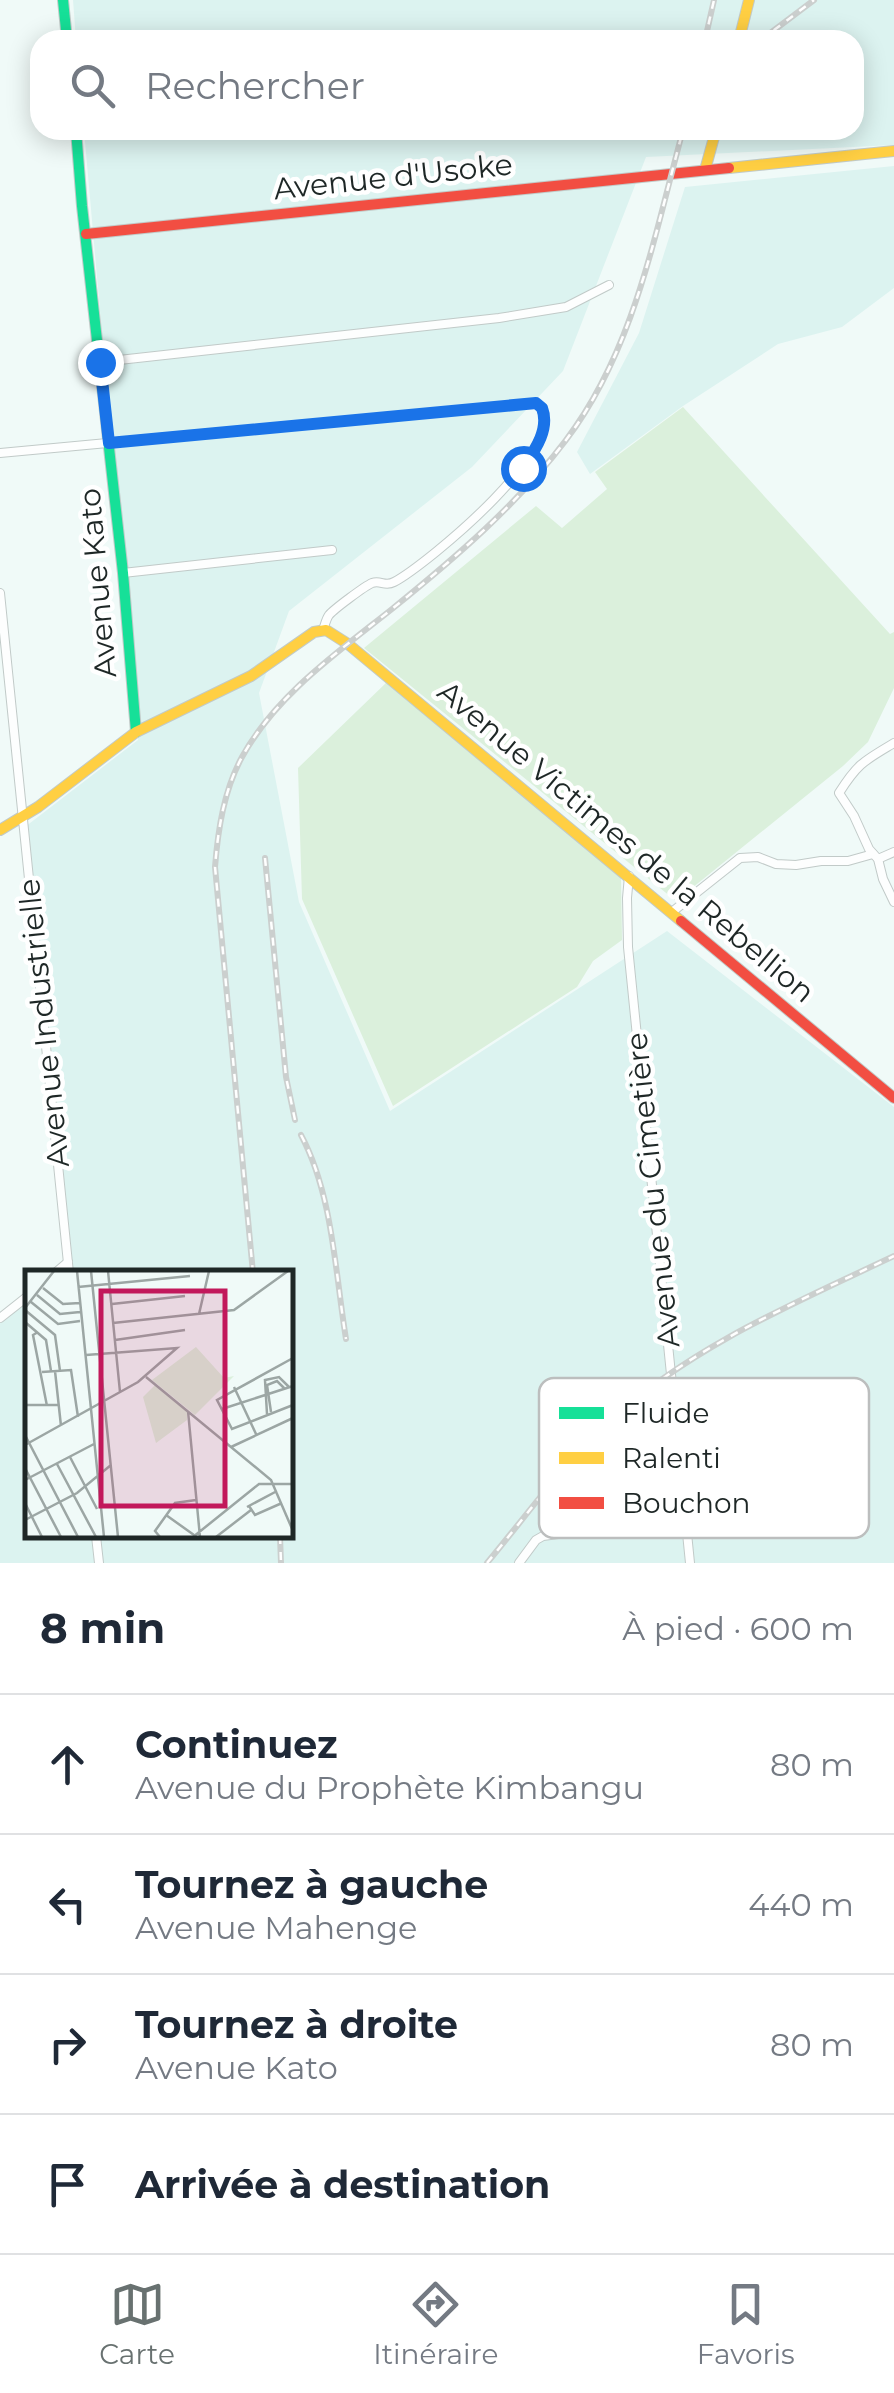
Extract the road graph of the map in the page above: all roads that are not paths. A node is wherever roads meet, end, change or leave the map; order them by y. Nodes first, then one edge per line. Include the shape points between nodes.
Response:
1 (63, 0) edge
2 (749, 0) edge
3 (67, 30) edge
4 (742, 30) edge
5 (77, 140) edge
6 (714, 140) edge
7 (894, 151) edge
8 (706, 170) junction
9 (86, 234) junction
10 (609, 286) dead end
11 (100, 362) junction
12 (109, 443) junction
13 (0, 453) edge
14 (332, 550) dead end
15 (123, 574) junction
16 (0, 593) edge
17 (324, 630) junction
18 (136, 732) junction
19 (894, 743) edge
20 (24, 817) junction
21 (0, 830) edge
22 (894, 852) edge
23 (876, 857) junction
24 (629, 876) junction
25 (894, 902) edge
26 (672, 912) junction
27 (894, 1098) edge
28 (68, 1262) junction
29 (59, 1270) edge
30 (69, 1270) edge
31 (25, 1298) edge
32 (0, 1318) edge
33 (672, 1378) edge
34 (96, 1538) edge
35 (539, 1538) edge
36 (688, 1538) edge
37 (98, 1563) edge
38 (519, 1563) edge
39 (690, 1563) edge

1 - 3 street
2 - 4 street
5 - 9 street, Avenue Kato
6 - 8 street
7 - 8 street, Avenue d'Usoke
8 - 9 street, Avenue d'Usoke
9 - 11 street, Avenue Kato
10 - 11 street via 566,306 499,318
11 - 12 street, Avenue Kato
12 - 13 street
12 - 15 street, Avenue Kato
12 - 17 street via 536,403 542,408 543,432 511,481 408,573 390,585 374,582 330,614
14 - 15 street
15 - 18 street, Avenue Kato
16 - 20 street, Avenue Industrielle
17 - 18 street via 251,676
17 - 24 street, Avenue Victimes de la Rebellion
18 - 20 street
19 - 23 street via 857,766 839,793
20 - 21 street
20 - 28 street, Avenue Industrielle
22 - 23 street
23 - 25 street
23 - 26 street via 796,865 740,858
24 - 26 street, Avenue Victimes de la Rebellion
24 - 33 street, Avenue du Cimetière via 628,946
26 - 27 street, Avenue Victimes de la Rebellion
28 - 29 street
28 - 30 street, Avenue Industrielle
31 - 32 street
34 - 37 street
35 - 38 street
36 - 39 street, Avenue du Cimetière

